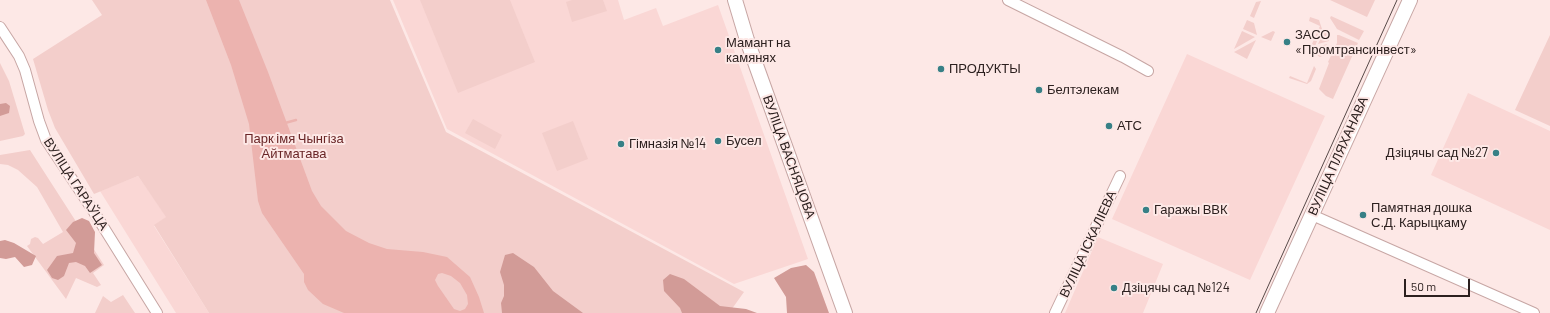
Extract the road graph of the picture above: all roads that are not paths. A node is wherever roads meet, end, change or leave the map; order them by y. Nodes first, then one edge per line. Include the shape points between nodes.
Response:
1 (735, 0) edge
2 (1008, 0) edge
3 (1410, 0) edge
4 (0, 27) edge
5 (1148, 71) dead end
6 (1120, 176) dead end
7 (1312, 214) junction
8 (157, 313) edge
9 (845, 313) edge
10 (1055, 313) edge
11 (1267, 313) edge
12 (1534, 313) edge

1 - 9 main road, ВУЛІЦА ВАСНЯЦОВА via 749,47
2 - 5 street
3 - 7 main road, ВУЛІЦА ПЛЯХАНАВА
4 - 8 street, ВУЛІЦА ГАРАЎЦА via 22,63 46,140
6 - 10 street, ВУЛІЦА ІСКАЛІЕВА
7 - 11 main road, ВУЛІЦА ПЛЯХАНАВА
7 - 12 street

